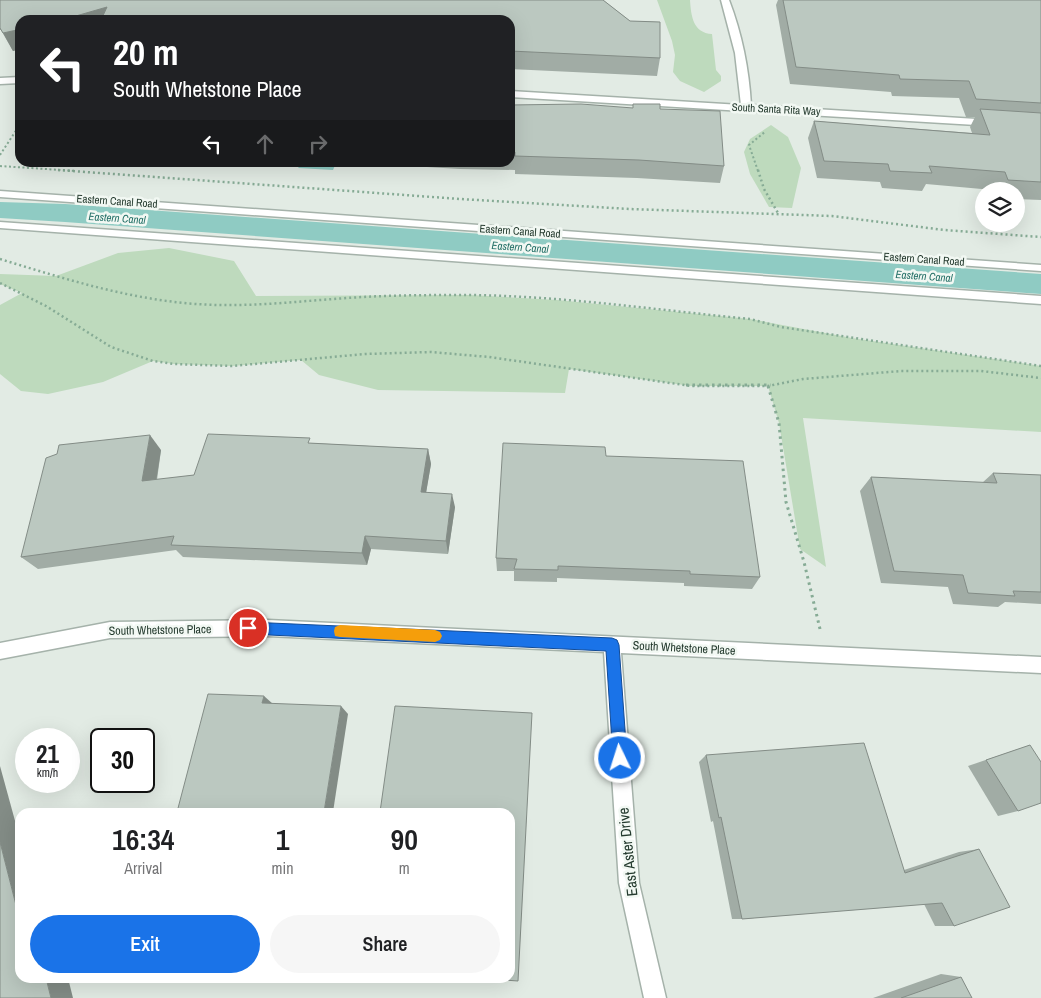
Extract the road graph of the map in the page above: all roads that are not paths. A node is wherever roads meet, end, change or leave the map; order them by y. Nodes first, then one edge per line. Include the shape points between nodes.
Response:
1 (725, 0) edge
2 (15, 80) edge
3 (0, 81) edge
4 (515, 94) edge
5 (746, 107) junction
6 (1002, 123) edge
7 (0, 194) edge
8 (0, 225) edge
9 (1041, 268) edge
10 (1041, 300) edge
11 (612, 645) junction
12 (0, 651) edge
13 (1041, 665) edge
14 (655, 998) edge

1 - 5 street
2 - 3 street
4 - 5 street, South Santa Rita Way
5 - 6 street, South Santa Rita Way
7 - 9 lane, Eastern Canal Road
8 - 10 lane
11 - 12 street, South Whetstone Place via 278,628 209,628 110,630
11 - 13 street, South Whetstone Place
11 - 14 street, East Aster Drive via 628,883

